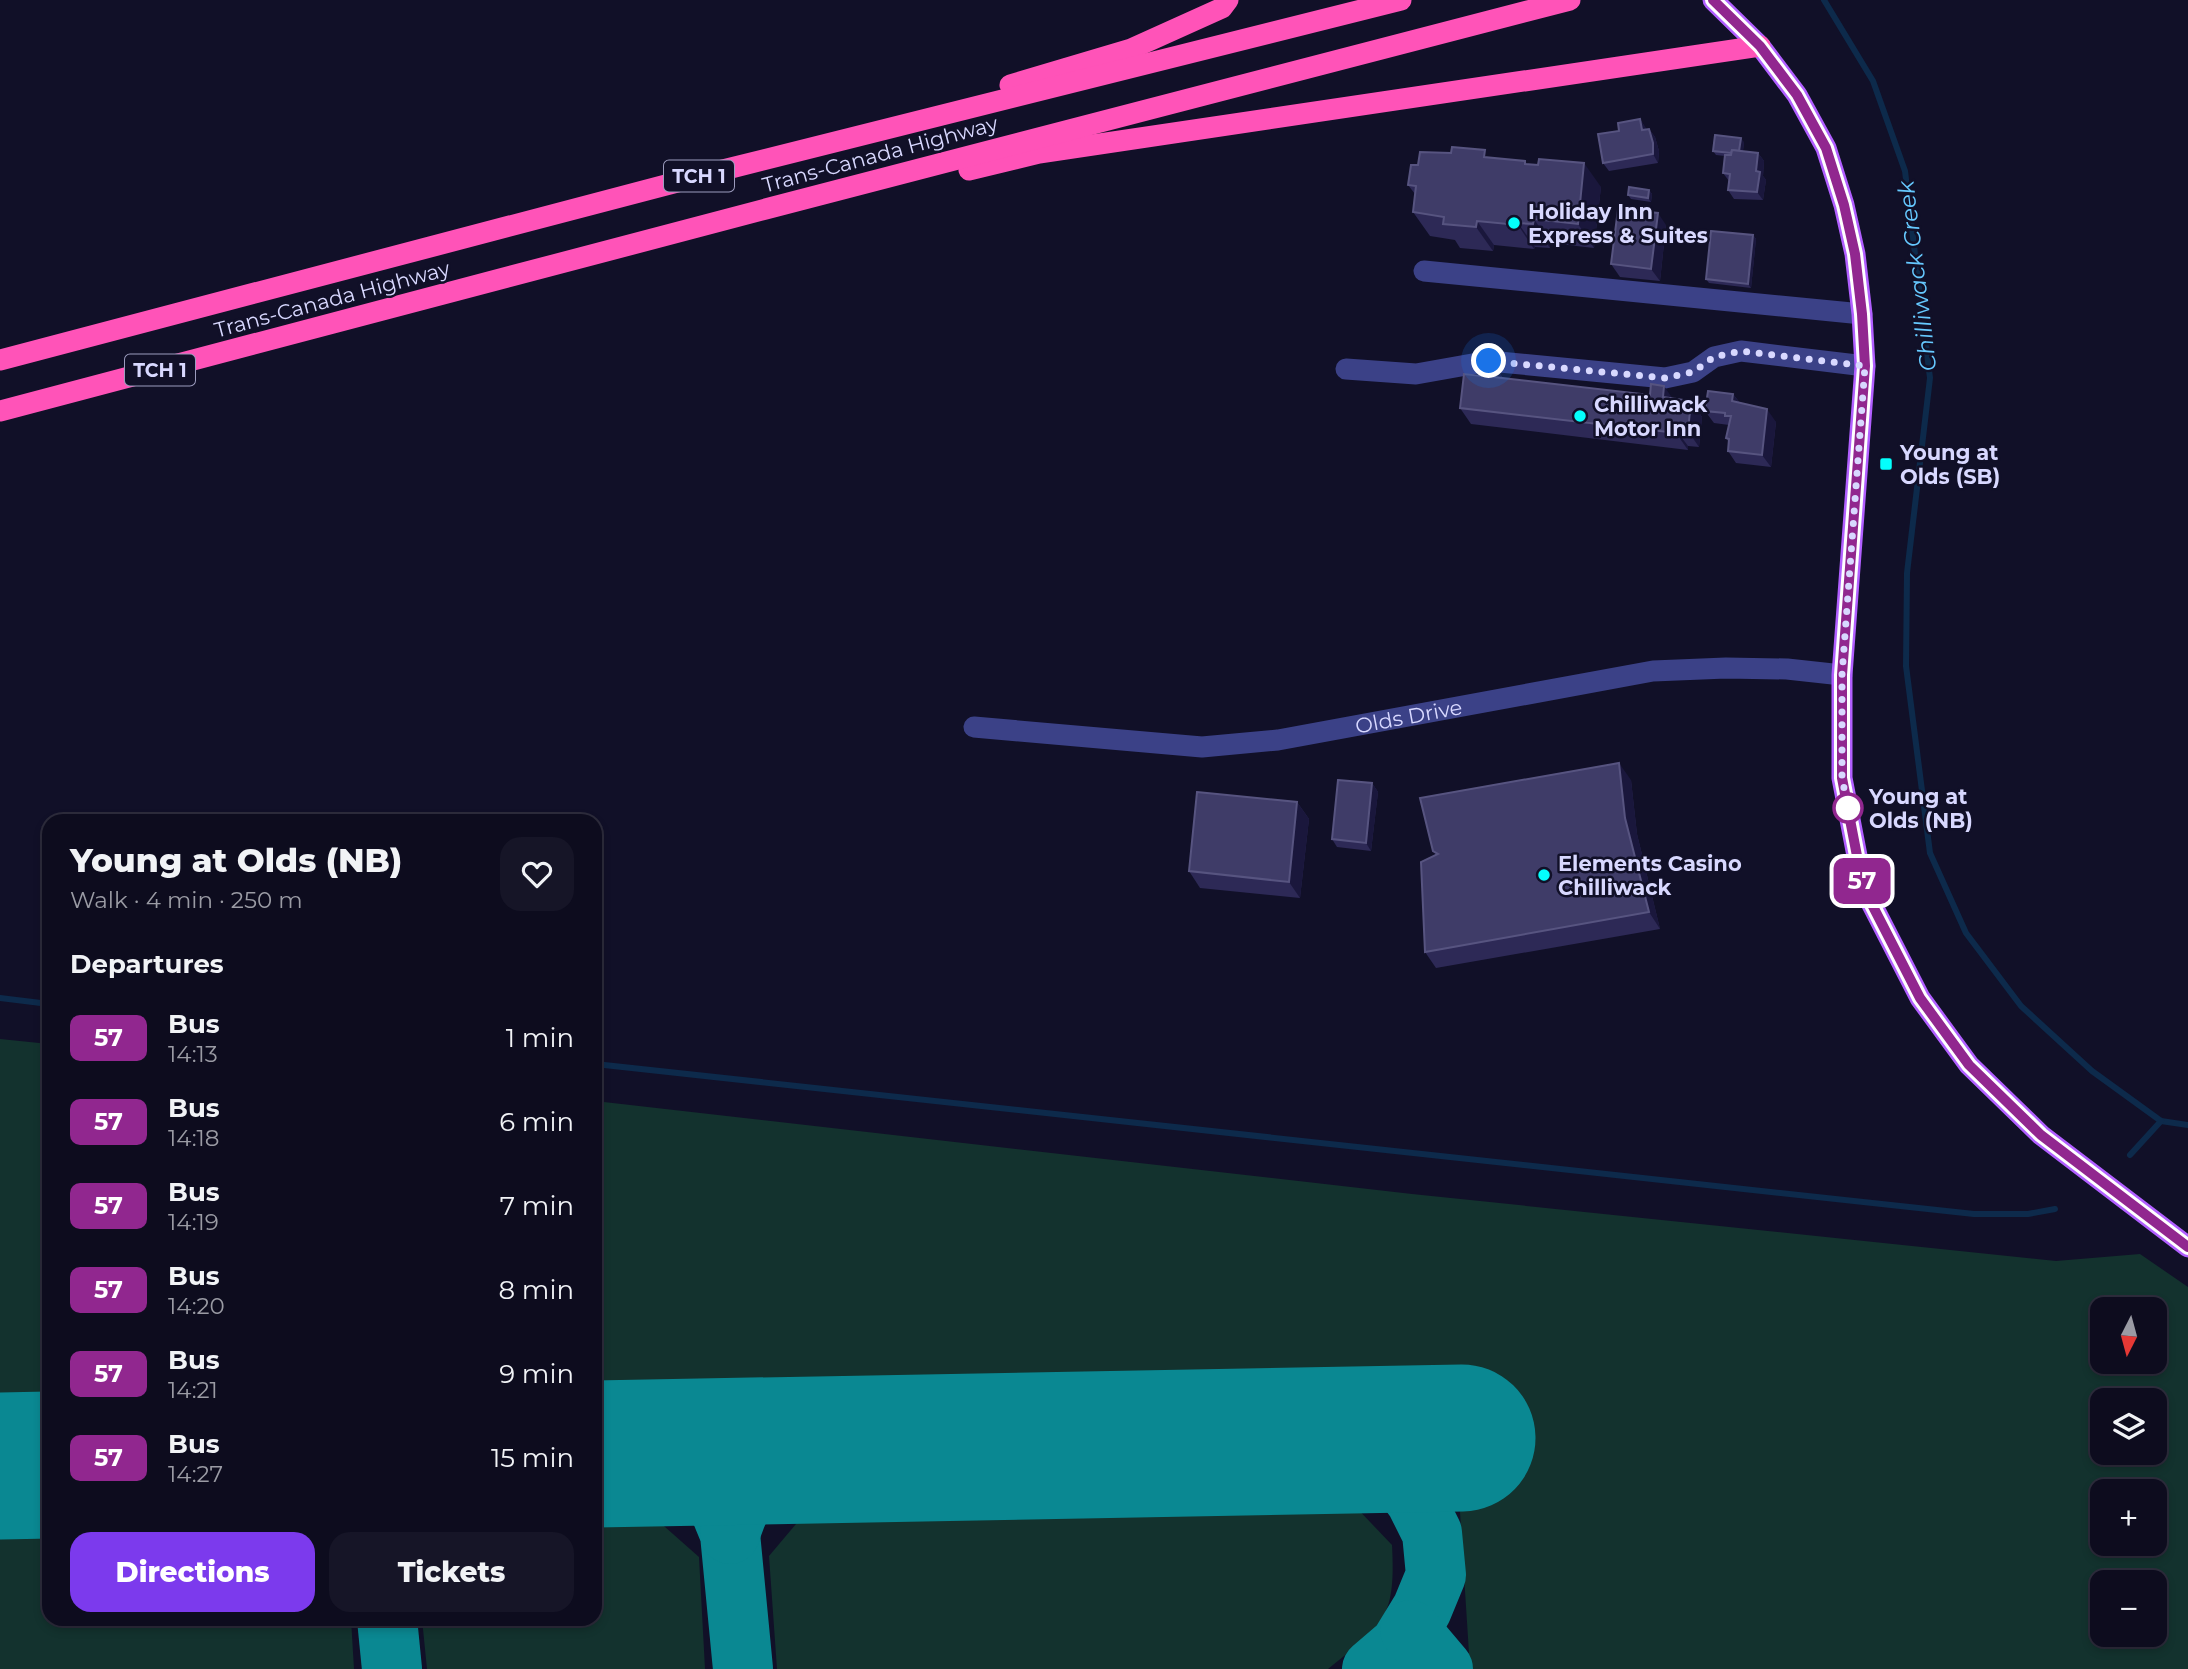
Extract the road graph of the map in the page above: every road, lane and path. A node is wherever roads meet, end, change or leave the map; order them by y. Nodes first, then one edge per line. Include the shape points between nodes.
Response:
1 (1228, 0) edge
2 (1401, 0) edge
3 (1570, 0) edge
4 (1713, 0) edge
5 (1760, 46) junction
6 (723, 170) junction
7 (735, 219) junction
8 (1424, 271) dead end
9 (1862, 314) junction
10 (0, 360) edge
11 (1865, 366) junction
12 (1346, 369) dead end
13 (0, 411) edge
14 (1842, 675) junction
15 (974, 727) dead end
16 (2188, 1247) edge

1 - 6 highway via 1222,8 1131,49
2 - 6 highway, Trans-Canada Highway / TCH 1
3 - 7 highway, Trans-Canada Highway / TCH 1 via 1146,107
4 - 5 main road
5 - 7 highway via 1039,153
5 - 9 main road via 1797,95 1826,148 1855,254
6 - 10 highway, Trans-Canada Highway / TCH 1
7 - 13 highway, Trans-Canada Highway / TCH 1
8 - 9 street
9 - 11 main road
11 - 12 street via 1741,351 1714,357 1693,372 1665,378 1489,361 1416,374
11 - 14 main road
14 - 15 street, Olds Drive via 1726,668 1653,671 1278,740 1202,747
14 - 16 main road via 1842,778 1863,887 1920,998 1969,1065 2041,1135

